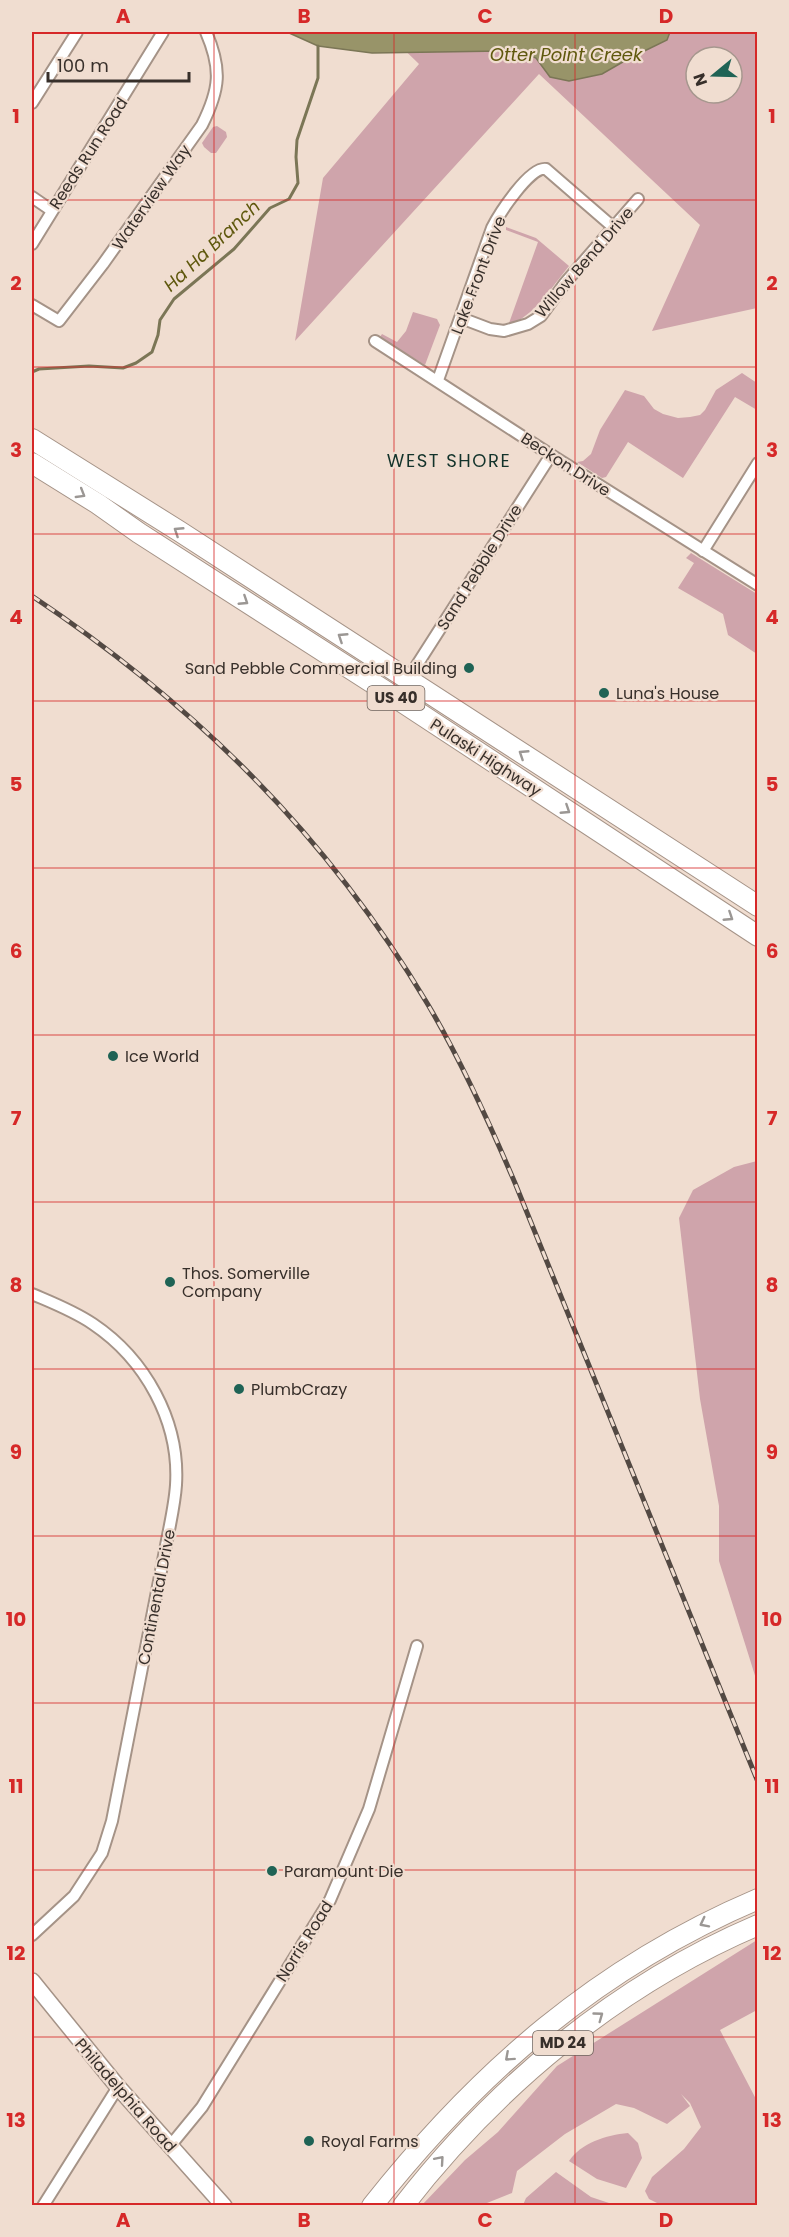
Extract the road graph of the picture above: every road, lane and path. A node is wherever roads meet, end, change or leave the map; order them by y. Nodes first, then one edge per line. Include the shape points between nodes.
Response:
1 (77, 32) edge
2 (163, 32) edge
3 (206, 32) edge
4 (32, 103) edge
5 (32, 197) edge
6 (638, 199) dead end
7 (51, 210) junction
8 (614, 227) junction
9 (32, 244) edge
10 (32, 305) edge
11 (461, 318) junction
12 (375, 341) dead end
13 (438, 380) junction
14 (32, 439) edge
15 (551, 455) junction
16 (32, 463) edge
17 (758, 463) edge
18 (703, 551) junction
19 (758, 585) edge
20 (408, 679) junction
21 (758, 906) edge
22 (758, 936) edge
23 (32, 1294) edge
24 (417, 1646) dead end
25 (758, 1899) edge
26 (758, 1925) edge
27 (32, 1935) edge
28 (32, 1981) edge
29 (118, 2087) junction
30 (170, 2146) junction
31 (43, 2205) edge
32 (224, 2205) edge
33 (372, 2205) edge
34 (403, 2205) edge

1 - 4 street
2 - 7 street, Reeds Run Road
3 - 10 street, Waterview Way via 216,59 217,87 202,124 59,321
5 - 7 street
6 - 8 street, Willow Bend Drive
7 - 9 street, Reeds Run Road
8 - 11 street, Willow Bend Drive via 541,316 528,324 504,331
8 - 11 street, Lake Front Drive via 546,169 537,170 497,218
11 - 13 street, Lake Front Drive
12 - 13 street, Beckon Drive
13 - 15 street, Beckon Drive
20 -> 14 highway, Pulaski Highway / US 40
15 - 18 street, Beckon Drive
15 - 20 street, Sand Pebble Drive
16 -> 22 highway, Pulaski Highway / US 40
17 - 18 street
18 - 19 street, Beckon Drive
21 -> 20 highway, Pulaski Highway / US 40
23 - 27 street, Continental Drive via 93,1324 136,1362 166,1421 176,1483 112,1821 102,1853 74,1896
24 - 30 street, Norris Road via 369,1809 330,1900 202,2107
25 -> 33 highway, MD 24 via 641,1958 543,2028 458,2106
34 -> 26 highway, MD 24 via 479,2118 554,2050 654,1979
28 - 29 main road, Philadelphia Road
29 - 30 main road, Philadelphia Road
29 - 31 street
30 - 32 main road, Philadelphia Road

